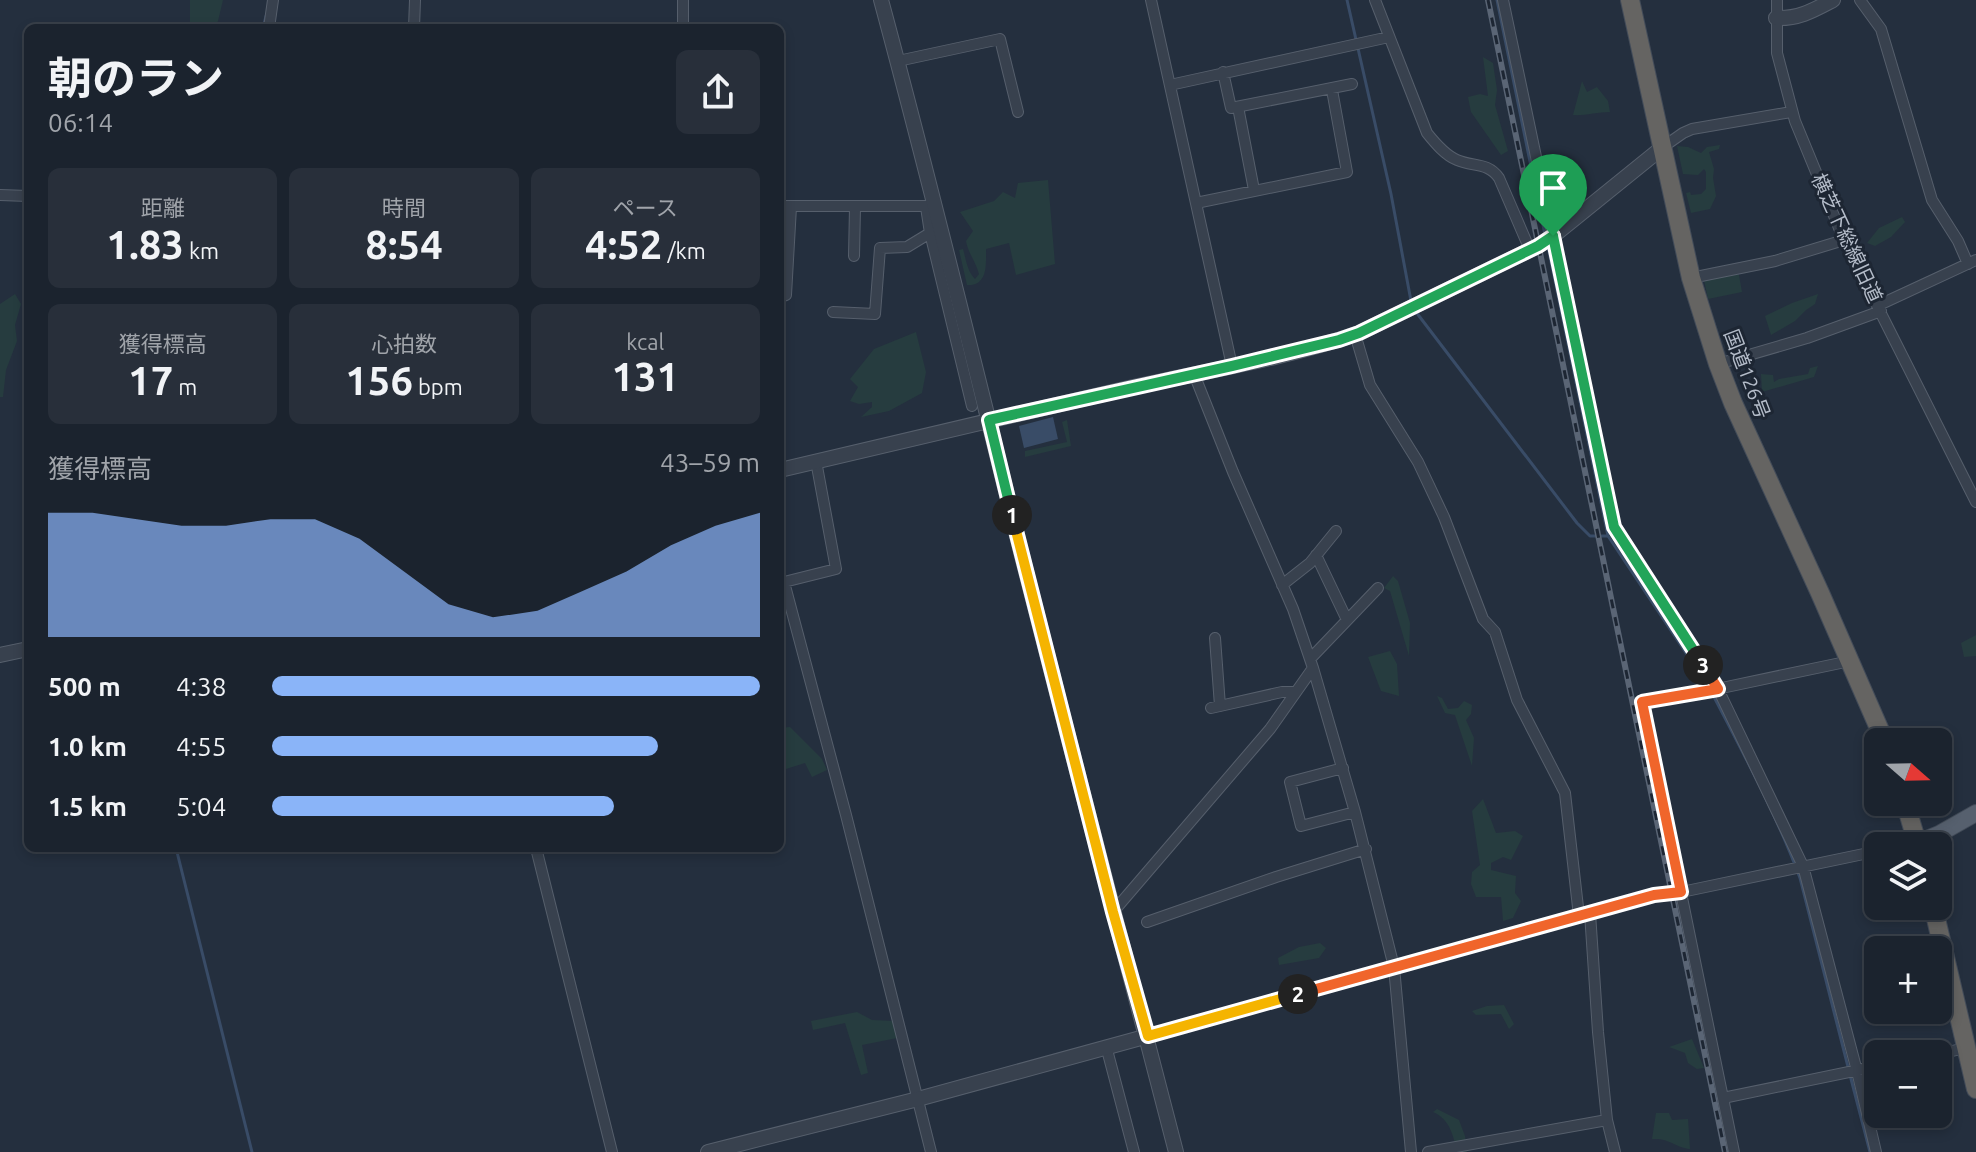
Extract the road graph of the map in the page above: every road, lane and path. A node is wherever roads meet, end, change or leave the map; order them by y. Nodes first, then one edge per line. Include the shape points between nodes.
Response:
1 (273, 0) edge
2 (415, 0) edge
3 (683, 0) edge
4 (881, 0) edge
5 (1151, 0) edge
6 (1375, 0) edge
7 (1503, 0) edge
8 (1630, 0) edge
9 (1777, 0) edge
10 (1833, 0) edge
11 (1860, 0) edge
12 (1776, 18) junction
13 (270, 24) edge
14 (414, 24) edge
15 (683, 24) edge
16 (1389, 37) junction
17 (898, 61) junction
18 (1223, 72) junction
19 (1352, 84) dead end
20 (1170, 85) junction
21 (1332, 90) junction
22 (1238, 107) junction
23 (1018, 112) dead end
24 (1791, 112) junction
25 (1663, 147) junction
26 (1254, 190) junction
27 (0, 195) edge
28 (24, 196) edge
29 (1196, 203) junction
30 (785, 206) edge
31 (930, 206) junction
32 (855, 207) junction
33 (930, 233) junction
34 (1844, 240) junction
35 (1544, 242) junction
36 (854, 256) dead end
37 (1972, 262) edge
38 (1691, 278) junction
39 (784, 296) edge
40 (1880, 308) junction
41 (833, 312) dead end
42 (1355, 334) junction
43 (1718, 364) junction
44 (1232, 366) junction
45 (1194, 374) junction
46 (972, 406) dead end
47 (989, 420) junction
48 (816, 461) junction
49 (784, 469) edge
50 (1971, 478) edge
51 (1976, 502) edge
52 (1336, 531) dead end
53 (1316, 555) junction
54 (1282, 585) junction
55 (1378, 588) dead end
56 (1347, 620) junction
57 (1215, 638) dead end
58 (24, 650) edge
59 (0, 655) edge
60 (1850, 661) junction
61 (1311, 663) junction
62 (1717, 689) junction
63 (1295, 692) junction
64 (1879, 728) edge
65 (1343, 768) junction
66 (1355, 812) junction
67 (1976, 813) edge
68 (1943, 832) edge
69 (1366, 849) junction
70 (537, 852) edge
71 (1864, 854) edge
72 (1799, 867) junction
73 (1681, 892) junction
74 (1113, 912) junction
75 (1585, 915) junction
76 (1936, 920) edge
77 (1147, 922) dead end
78 (1394, 967) junction
79 (1148, 1036) junction
80 (1106, 1046) junction
81 (1966, 1048) junction
82 (1952, 1051) edge
83 (1864, 1069) edge
84 (1856, 1071) junction
85 (1976, 1089) edge
86 (1723, 1098) junction
87 (918, 1099) junction
88 (1607, 1120) junction
89 (612, 1152) edge
90 (708, 1152) edge
91 (931, 1152) edge
92 (1134, 1152) edge
93 (1176, 1152) edge
94 (1411, 1152) edge
95 (1428, 1152) edge
96 (1615, 1152) edge
97 (1734, 1152) edge
98 (1876, 1152) edge

1 - 13 street
2 - 14 street
3 - 15 street
4 - 17 street
5 - 20 street
6 - 16 street
7 - 35 street
8 - 25 highway, 国道126号
9 - 12 street, 横芝下総線旧道
10 - 12 street via 1805,15
11 - 37 street via 1881,29 1932,200
12 - 24 street, 横芝下総線旧道 via 1777,53
16 - 18 street
16 - 35 street via 1427,133 1454,159 1494,171
17 - 23 street via 1000,39
17 - 31 street
18 - 20 street
18 - 22 street via 1231,108
19 - 21 street
20 - 29 street
21 - 22 street
21 - 26 street via 1347,172
22 - 26 street
24 - 25 street via 1692,129
24 - 34 street, 横芝下総線旧道
25 - 35 street
25 - 38 highway, 国道126号
26 - 29 street
27 - 28 street
29 - 44 street
30 - 32 street
30 - 39 street
31 - 32 street
31 - 33 street
31 - 47 street
32 - 36 street
33 - 41 street via 907,247 880,248 875,314
33 - 46 street
34 - 38 street
34 - 40 street, 横芝下総線旧道
35 - 42 street
35 - 62 street via 1614,527
37 - 40 street
38 - 43 highway, 国道126号
40 - 43 street via 1807,338
40 - 50 street, 横芝下総線旧道
42 - 44 street
42 - 75 street via 1370,385 1418,462 1483,619 1495,632 1517,700 1565,793
43 - 60 highway, 国道126号
44 - 45 street
45 - 47 street
45 - 54 street
47 - 48 street
47 - 74 street
48 - 49 street
48 - 87 street via 836,569 784,582
50 - 51 street, 横芝下総線旧道
52 - 53 street
53 - 54 street
53 - 56 street
54 - 61 street
55 - 56 street
56 - 61 street
57 - 63 street via 1216,707
58 - 59 street
60 - 62 street
60 - 64 highway, 国道126号
61 - 63 street
61 - 65 street
62 - 72 street
62 - 73 street via 1642,702
63 - 74 street via 1270,729
65 - 66 street
65 - 66 street via 1290,782 1301,826
66 - 69 street
67 - 68 main road
69 - 77 street
69 - 78 street
70 - 89 street
71 - 72 street
72 - 73 street
72 - 84 street
73 - 75 street
73 - 86 street
74 - 79 street
75 - 78 street
75 - 88 street
76 - 81 highway
78 - 79 street
78 - 94 street
79 - 80 street
79 - 93 street
80 - 87 street
80 - 92 street
81 - 82 street
81 - 85 highway
83 - 84 street
84 - 86 street
84 - 98 street
86 - 97 street
87 - 90 street
87 - 91 street
88 - 95 street
88 - 96 street

